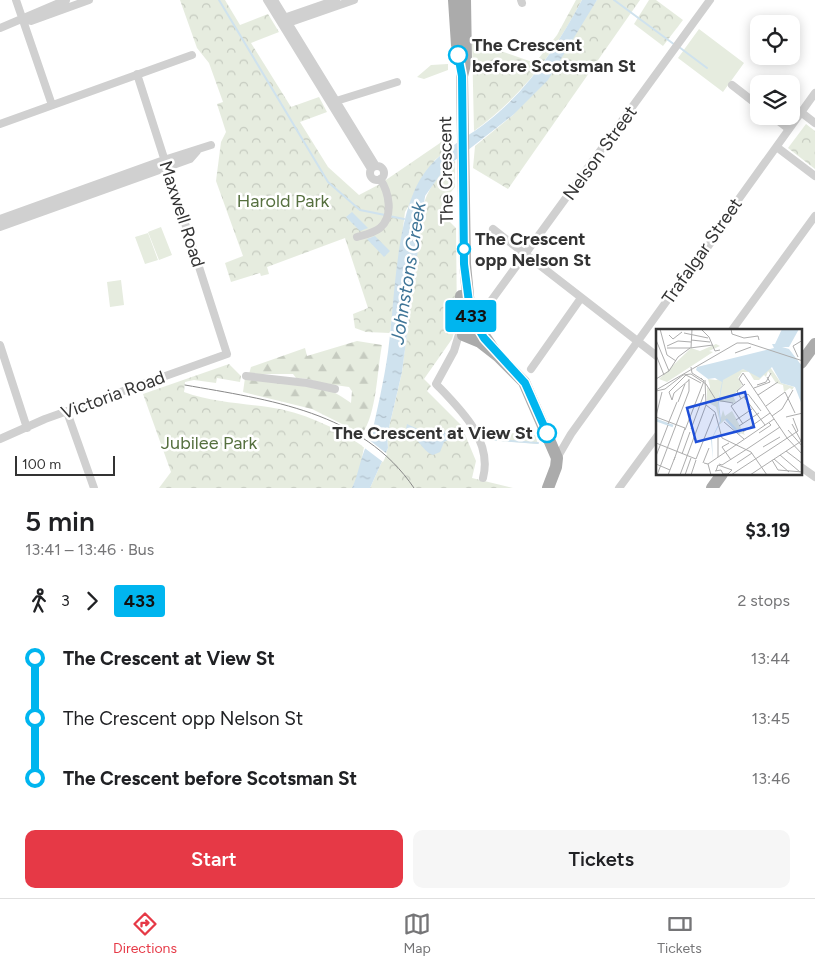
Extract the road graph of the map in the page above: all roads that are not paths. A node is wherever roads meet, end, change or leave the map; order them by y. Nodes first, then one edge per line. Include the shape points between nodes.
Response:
1 (16, 0) edge
2 (66, 0) edge
3 (89, 0) edge
4 (266, 0) edge
5 (274, 0) edge
6 (336, 0) edge
7 (354, 0) edge
8 (454, 0) edge
9 (465, 0) edge
10 (710, 0) edge
11 (24, 19) junction
12 (283, 21) junction
13 (0, 28) edge
14 (192, 54) dead end
15 (137, 74) junction
16 (462, 76) junction
17 (398, 82) dead end
18 (732, 85) dead end
19 (815, 93) edge
20 (750, 99) edge
21 (333, 102) junction
22 (52, 105) junction
23 (802, 113) junction
24 (815, 123) edge
25 (0, 124) edge
26 (784, 125) edge
27 (789, 129) junction
28 (211, 145) dead end
29 (778, 148) junction
30 (165, 163) junction
31 (815, 176) edge
32 (815, 216) edge
33 (16, 217) junction
34 (0, 219) edge
35 (0, 227) edge
36 (493, 229) dead end
37 (357, 237) dead end
38 (525, 256) junction
39 (464, 264) junction
40 (581, 298) junction
41 (488, 305) dead end
42 (476, 324) junction
43 (462, 327) junction
44 (733, 329) edge
45 (470, 338) junction
46 (637, 342) junction
47 (815, 344) edge
48 (0, 345) edge
49 (228, 354) joint
50 (498, 356) junction
51 (656, 356) edge
52 (802, 362) edge
53 (446, 365) junction
54 (531, 369) dead end
55 (246, 376) dead end
56 (335, 389) dead end
57 (66, 412) junction
58 (27, 428) junction
59 (546, 432) junction
60 (571, 434) junction
61 (656, 438) edge
62 (0, 439) edge
63 (557, 458) junction
64 (802, 468) edge
65 (721, 476) edge
66 (815, 477) edge
67 (483, 478) dead end
68 (94, 488) edge
69 (548, 488) edge
70 (619, 488) edge
71 (712, 488) edge

1 - 11 street
2 - 11 street
3 - 11 street via 31,21
4 - 12 street
5 - 12 street
6 - 12 street
7 - 12 street
8 - 16 main road, The Crescent
9 - 16 main road, The Crescent via 466,60
10 - 38 street, Nelson Street
11 - 13 street
11 - 22 street
12 - 21 street
14 - 15 street
15 - 22 street
15 - 30 street, Maxwell Road
16 - 39 main road, The Crescent
17 - 21 street
18 - 20 street
19 - 23 street, Trafalgar Street
21 - 37 street via 373,168 372,178 380,179 388,194 387,216 378,229
22 - 25 street
23 - 24 street
23 - 27 street, Trafalgar Street
26 - 27 street
27 - 29 street, Trafalgar Street
28 - 30 street via 197,151 190,159
29 - 31 street
29 - 46 street, Trafalgar Street
30 - 33 street
30 - 49 street, Maxwell Road
32 - 44 street
33 - 34 street
33 - 35 street
36 - 38 street
38 - 40 street
38 - 41 street, Nelson Street
39 - 42 main road, The Crescent via 470,310
39 - 43 main road, The Crescent
40 - 46 street
40 - 54 street
42 - 43 main road via 468,321
42 - 45 main road via 477,333
42 - 50 main road, The Crescent
43 - 45 main road via 463,335
43 - 53 street
45 - 50 main road, The Crescent
45 - 53 street
46 - 51 street
46 - 60 street, Trafalgar Street
47 - 52 main road
48 - 58 street
49 - 57 street, Victoria Road
50 - 59 main road, The Crescent via 525,383
53 - 67 street via 436,384 471,422 487,463
55 - 56 street via 307,382
57 - 58 street, Victoria Road
57 - 68 street
58 - 62 street, Victoria Road
59 - 60 street via 559,442
59 - 63 main road, The Crescent
59 - 69 main road, The Crescent via 551,457
60 - 63 street, Trafalgar Street
61 - 70 street
63 - 69 main road, The Crescent
64 - 66 street
65 - 71 main road

